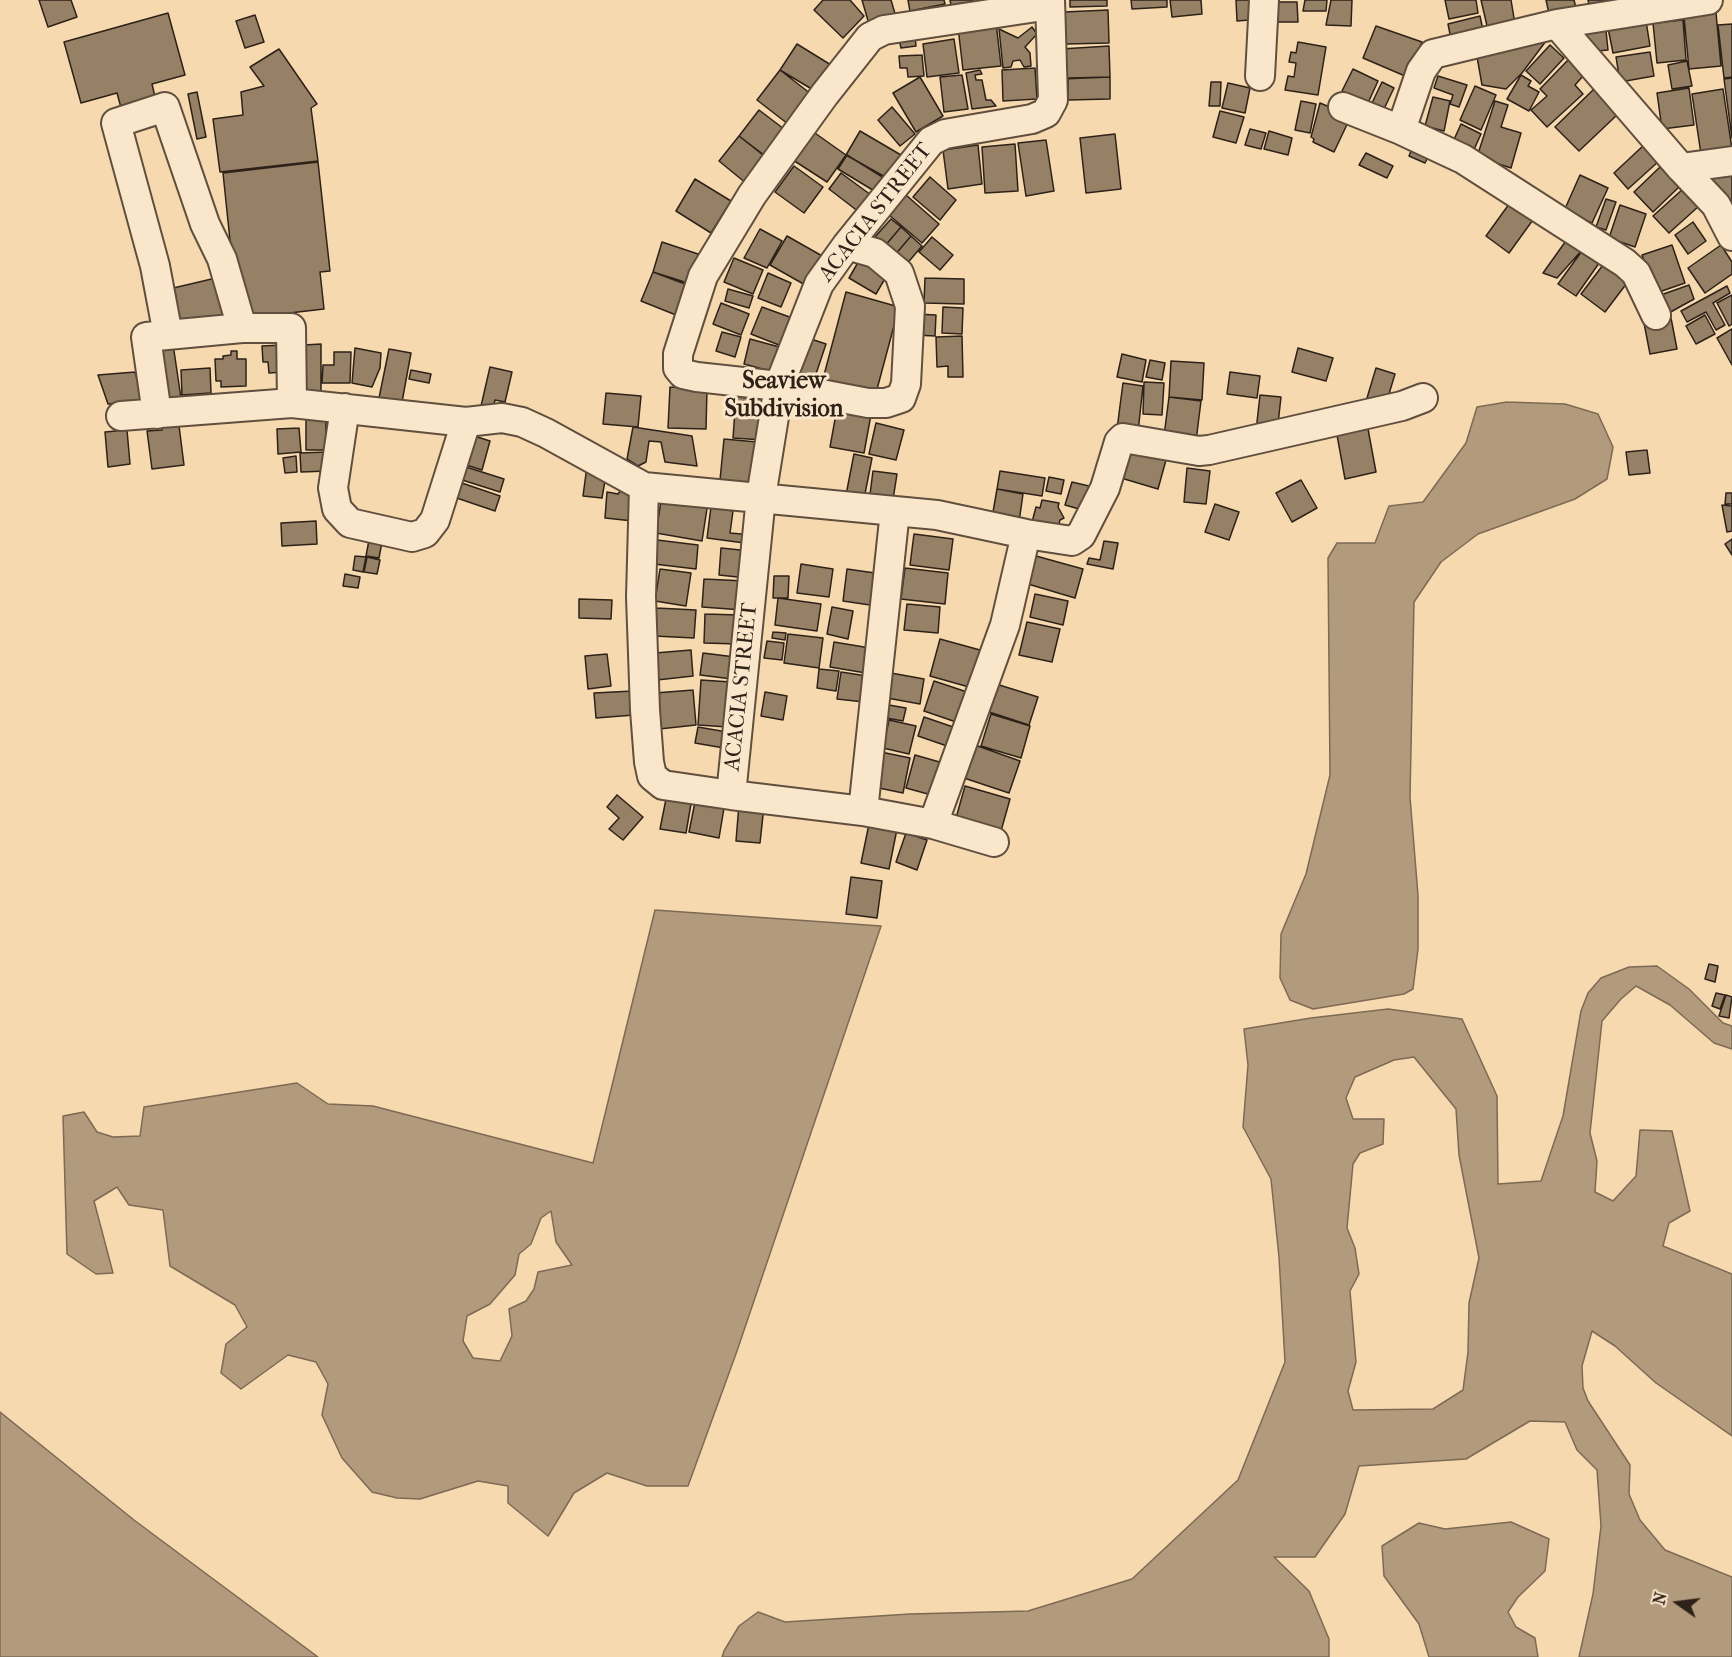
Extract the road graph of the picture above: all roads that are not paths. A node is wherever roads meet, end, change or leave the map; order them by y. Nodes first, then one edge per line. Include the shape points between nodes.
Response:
1 (1264, 0) edge
2 (1708, 0) edge
3 (1050, 3) edge
4 (1557, 24) junction
5 (1260, 76) dead end
6 (1343, 107) dead end
7 (1401, 130) junction
8 (1732, 161) edge
9 (1681, 168) junction
10 (1732, 236) edge
11 (847, 245) junction
12 (1656, 315) dead end
13 (242, 328) junction
14 (168, 335) junction
15 (779, 386) junction
16 (1423, 398) dead end
17 (292, 403) junction
18 (345, 408) junction
19 (157, 414) junction
20 (121, 416) dead end
21 (466, 422) junction
22 (644, 487) junction
23 (761, 497) junction
24 (896, 512) junction
25 (1026, 534) junction
26 (731, 795) junction
27 (863, 811) junction
28 (933, 824) junction
29 (994, 842) dead end

1 - 5 street
2 - 4 street
3 - 11 street, ACACIA STREET via 1053,100 1046,113 1032,119 945,134 931,141
3 - 15 street via 884,30 870,37 752,195 703,276 678,354 678,368 683,374 697,377
4 - 7 street via 1433,54 1421,71
4 - 9 street
6 - 7 street
7 - 12 street via 1463,159 1631,267
8 - 9 street
9 - 10 street via 1716,205
11 - 15 street, ACACIA STREET via 819,284
11 - 15 street via 875,253 899,273 910,306 906,384 901,398 868,403
13 - 14 street
13 - 14 street via 222,258 205,224 165,106 116,123 155,267
13 - 17 street via 291,328
14 - 19 street via 146,337
15 - 23 street, ACACIA STREET
16 - 25 street via 1209,450 1123,438 1105,488 1081,535 1072,541
17 - 18 street
17 - 19 street
18 - 21 street
18 - 21 street via 333,488 337,510 350,523 411,537 425,533 435,520
19 - 20 street
21 - 22 street via 502,418 522,422
22 - 23 street
22 - 26 street via 642,608 645,710 652,776 663,784
23 - 24 street
23 - 26 street, ACACIA STREET
24 - 25 street via 937,515
24 - 27 street
25 - 28 street via 1005,625
26 - 27 street
27 - 28 street
28 - 29 street

